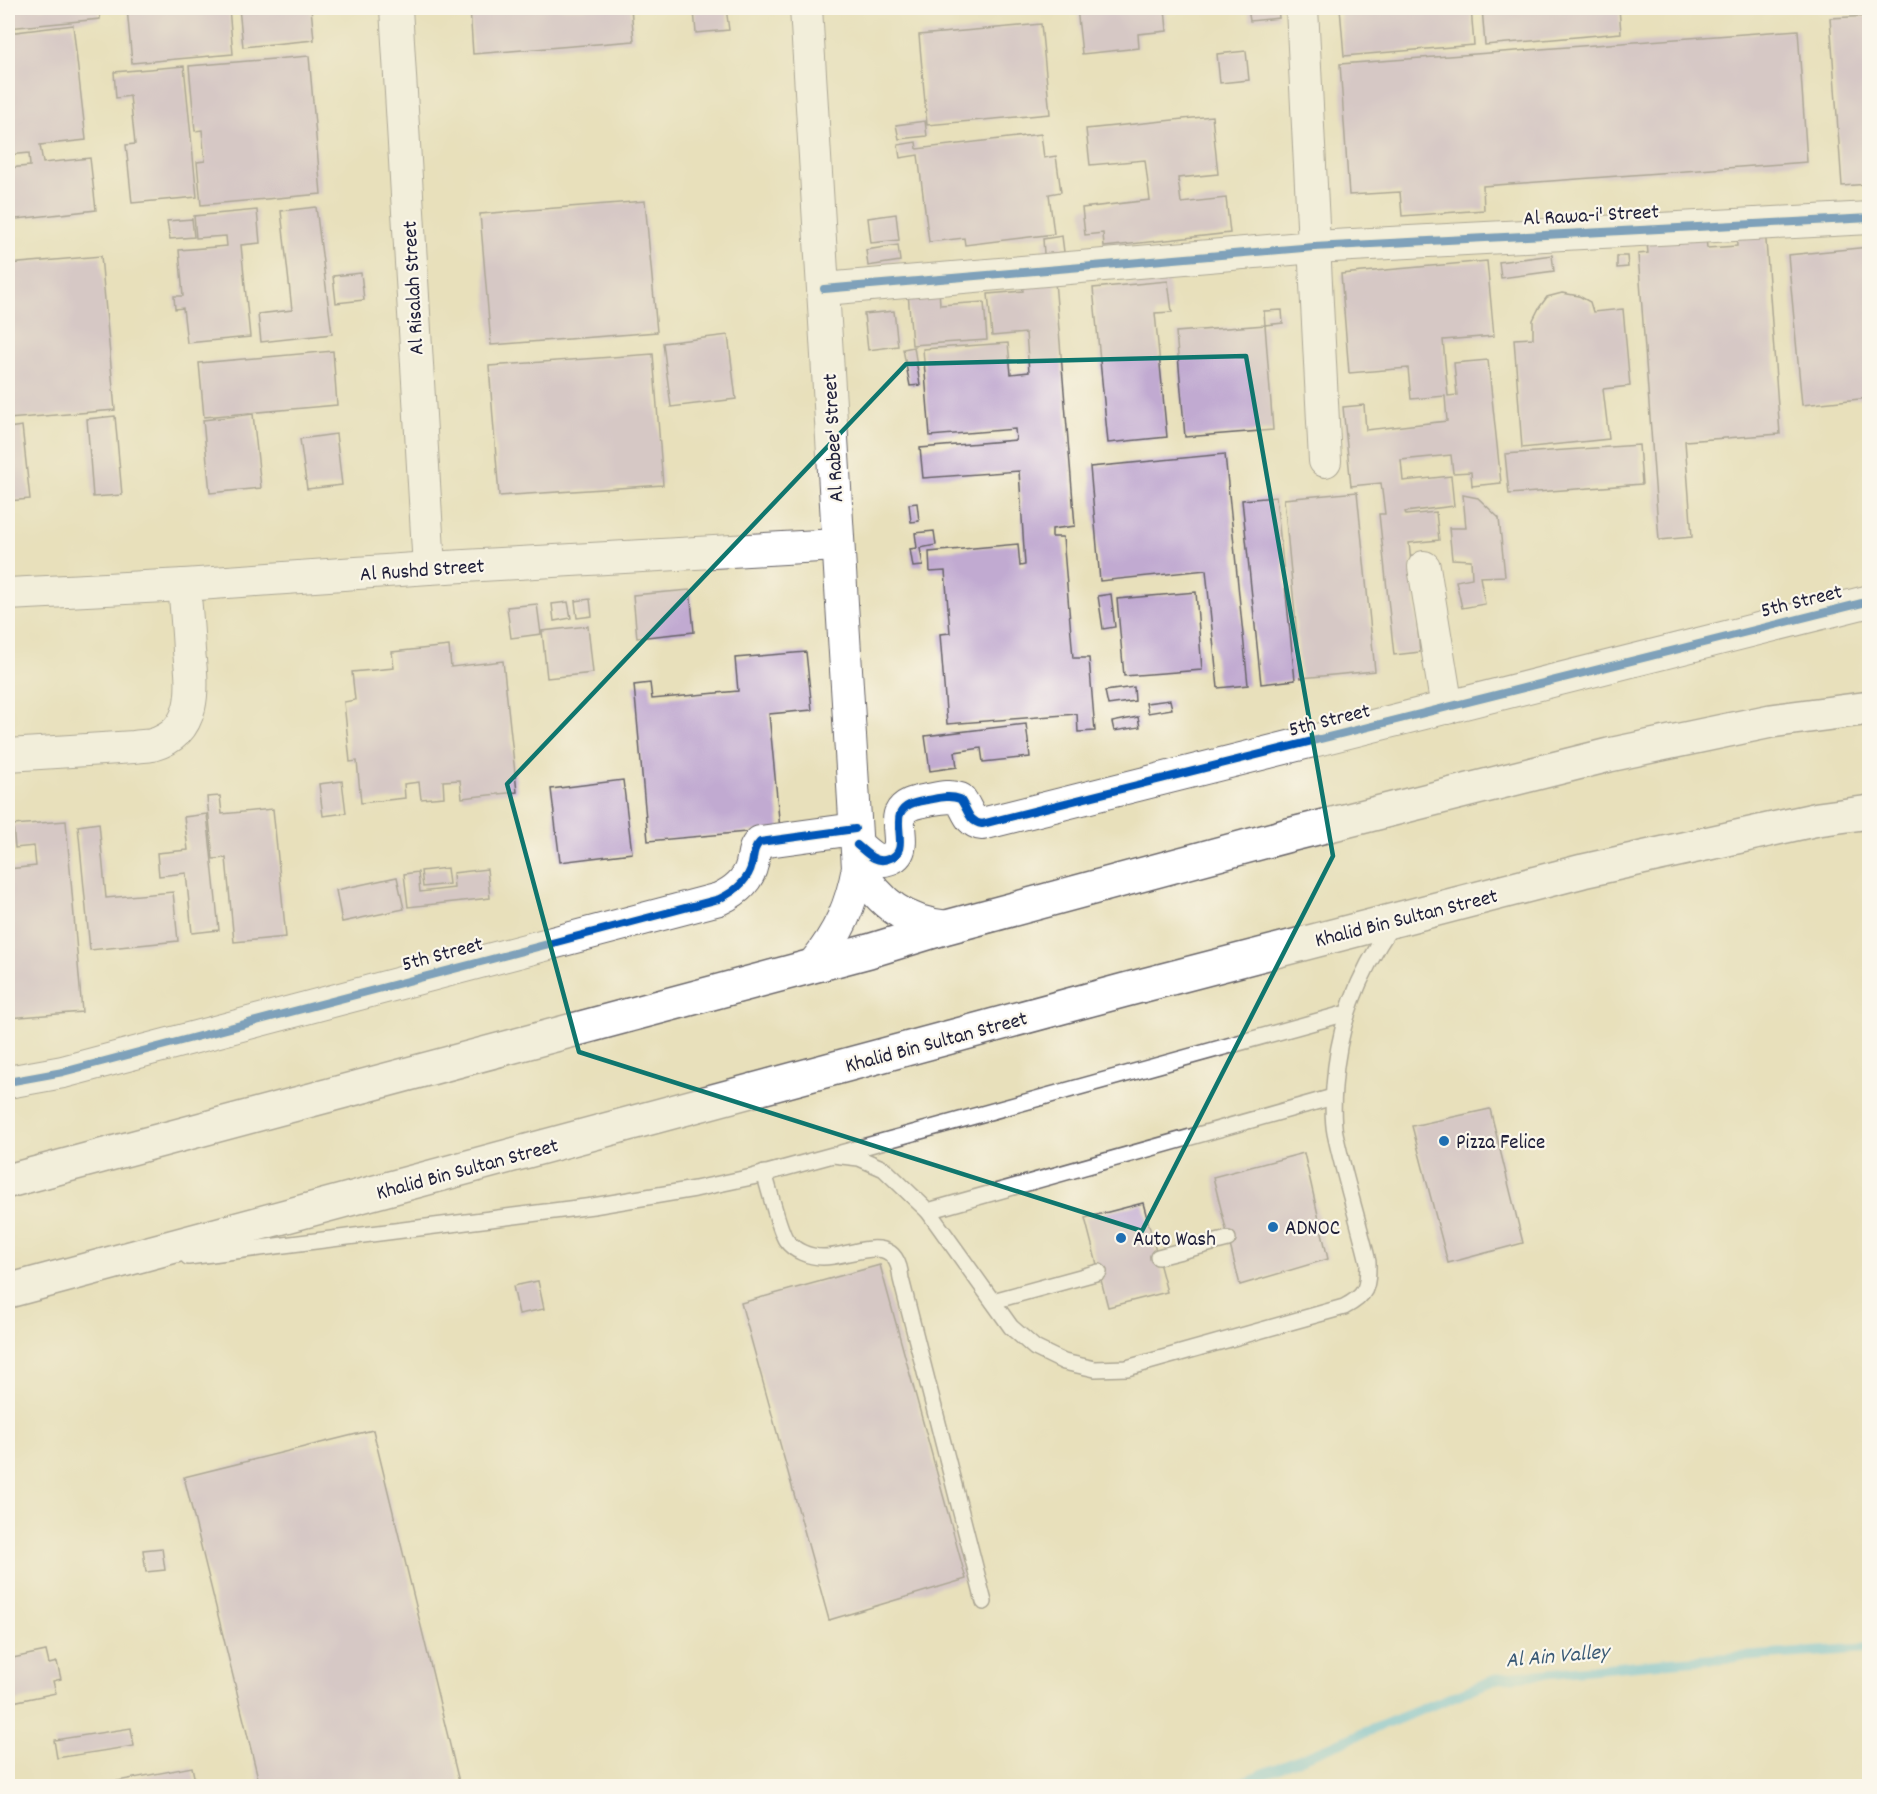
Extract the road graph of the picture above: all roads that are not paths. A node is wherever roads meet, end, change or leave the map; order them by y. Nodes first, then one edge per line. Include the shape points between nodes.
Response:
1 (396, 8) edge
2 (806, 8) edge
3 (1302, 8) edge
4 (1869, 218) edge
5 (1314, 247) junction
6 (824, 289) junction
7 (1325, 461) dead end
8 (837, 545) junction
9 (1424, 567) dead end
10 (429, 568) junction
11 (184, 585) junction
12 (8, 594) edge
13 (1869, 601) edge
14 (1447, 708) junction
15 (1869, 708) edge
16 (8, 755) edge
17 (1869, 812) edge
18 (857, 847) junction
19 (1396, 920) junction
20 (947, 927) junction
21 (814, 964) junction
22 (1347, 1013) junction
23 (8, 1082) edge
24 (1333, 1097) junction
25 (832, 1155) junction
26 (764, 1173) junction
27 (8, 1181) edge
28 (928, 1211) junction
29 (1228, 1239) dead end
30 (1158, 1257) dead end
31 (99, 1268) junction
32 (1099, 1272) dead end
33 (8, 1291) edge
34 (993, 1302) junction
35 (984, 1602) dead end

1 - 10 street, Al Risalah Street
2 - 6 street, Al Rabee' Street
3 - 5 street
4 - 5 street, Al Rawa-i' Street
5 - 6 street, Al Rawa-i' Street
5 - 7 street
6 - 8 street, Al Rabee' Street
8 - 10 street, Al Rushd Street
8 - 18 street, Al Rabee' Street
9 - 14 street
10 - 11 street, Al Rushd Street
11 - 12 street, Al Rushd Street
11 - 16 street via 191,705 170,736 153,745
13 - 14 street, 5th Street
14 - 18 street, 5th Street via 982,824 970,819 960,799 953,796 912,803 900,815 900,844 893,858 876,860
15 - 20 main road via 1771,721 1609,755 1300,832
17 - 19 main road, Khalid Bin Sultan Street via 1818,819 1583,871
18 - 20 street via 880,898 911,919
18 - 21 street, Al Rabee' Street via 855,885 844,919
18 - 23 street, 5th Street via 760,842 755,846 750,873 741,885 719,899 63,1072
19 - 22 lane via 1374,951
19 - 31 main road, Khalid Bin Sultan Street
20 - 21 main road
21 - 27 main road
22 - 24 lane via 1335,1059
22 - 25 lane
24 - 28 lane
24 - 34 lane via 1335,1131 1368,1262 1368,1281 1359,1299 1325,1313 1127,1368 1095,1369 1064,1362 1035,1348 1011,1327
25 - 26 lane
25 - 28 lane via 859,1158 884,1169
26 - 31 lane via 593,1206
26 - 35 lane via 785,1238 795,1248 823,1257 876,1248 887,1251 900,1267
28 - 34 lane
29 - 30 lane
31 - 33 main road, Khalid Bin Sultan Street
32 - 34 lane

